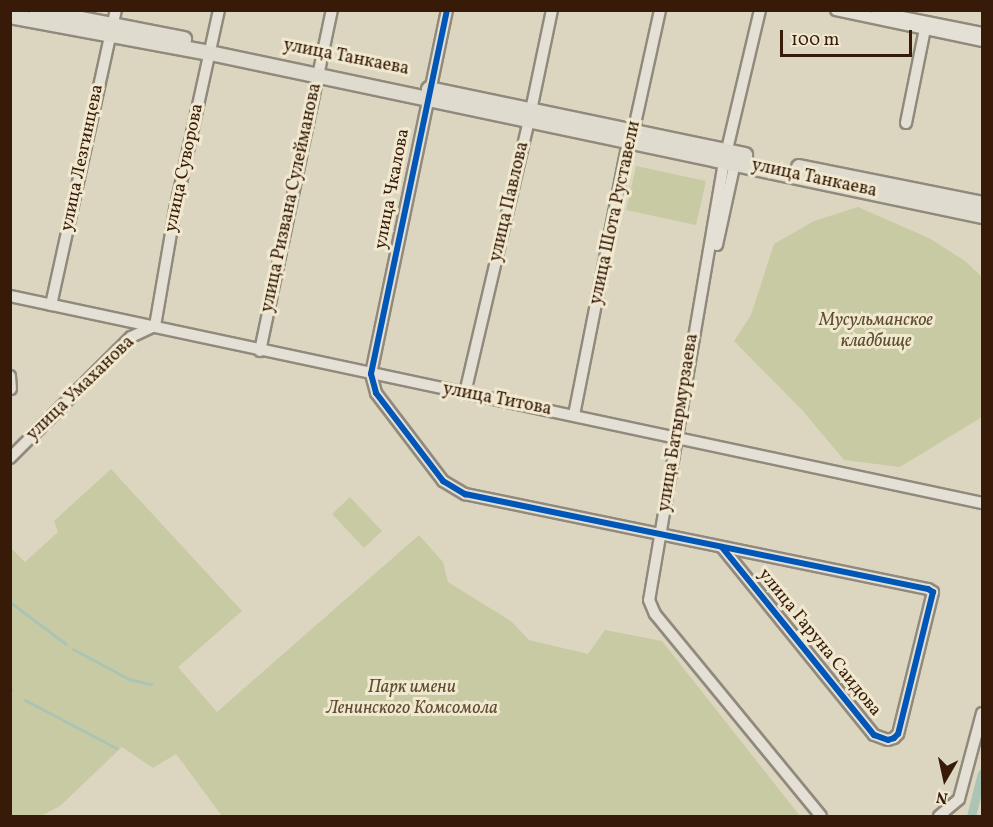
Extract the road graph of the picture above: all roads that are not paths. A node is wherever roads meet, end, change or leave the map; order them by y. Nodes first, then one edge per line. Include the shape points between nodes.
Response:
1 (36, 10) edge
2 (219, 10) edge
3 (332, 10) edge
4 (447, 10) edge
5 (552, 10) edge
6 (660, 10) edge
7 (760, 10) edge
8 (766, 10) edge
9 (836, 10) edge
10 (872, 10) edge
11 (10, 16) edge
12 (112, 23) edge
13 (926, 25) junction
14 (982, 33) edge
15 (982, 41) edge
16 (211, 49) junction
17 (318, 73) junction
18 (428, 94) junction
19 (530, 114) junction
20 (906, 123) dead end
21 (631, 138) junction
22 (731, 157) junction
23 (982, 204) edge
24 (982, 216) edge
25 (10, 297) edge
26 (51, 305) junction
27 (155, 326) junction
28 (260, 351) junction
29 (371, 374) junction
30 (10, 376) edge
31 (11, 389) edge
32 (465, 393) junction
33 (574, 415) junction
34 (677, 437) junction
35 (10, 458) edge
36 (982, 503) edge
37 (662, 534) junction
38 (722, 547) junction
39 (982, 712) edge
40 (821, 816) edge
41 (939, 816) edge

1 - 12 main road, улица Танкаева
2 - 16 street, улица Суворова
3 - 17 street, улица Ризвана Сулейманова
4 - 18 street, улица Чкалова
5 - 19 street, улица Павлова
6 - 21 street, улица Шота Руставели
7 - 22 street, улица Батырмурзаева
8 - 22 street, улица Батырмурзаева
9 - 13 street
10 - 13 street
11 - 12 main road, улица Танкаева
12 - 16 main road, улица Танкаева
12 - 26 street, улица Лезгинцева
13 - 14 street
13 - 15 street
13 - 20 street
16 - 17 main road, улица Танкаева
16 - 27 street, улица Суворова via 175,210
17 - 18 main road, улица Танкаева
17 - 28 street, улица Ризвана Сулейманова
18 - 19 main road, улица Танкаева
18 - 29 street, улица Чкалова
19 - 21 main road, улица Танкаева
19 - 32 street, улица Павлова
21 - 22 main road, улица Танкаева
21 - 33 street, улица Шота Руставели
22 - 23 main road, улица Танкаева
22 - 24 main road, улица Танкаева
22 - 34 street, улица Батырмурзаева
25 - 26 street, улица Титова
26 - 27 street, улица Титова
27 - 28 street, улица Титова
27 - 35 street, улица Умаханова via 131,337
28 - 29 street, улица Титова
29 - 32 street, улица Титова
29 - 37 street, улица Гаруна Саидова via 376,393 443,481 454,489
30 - 31 street
32 - 33 street, улица Титова
33 - 34 street, улица Титова
34 - 36 street, улица Титова
34 - 37 street, улица Батырмурзаева
37 - 38 street, улица Гаруна Саидова
37 - 40 street, улица Батырмурзаева via 650,607
38 - 38 street, улица Гаруна Саидова via 933,592 894,738 874,735
39 - 41 street via 959,799

